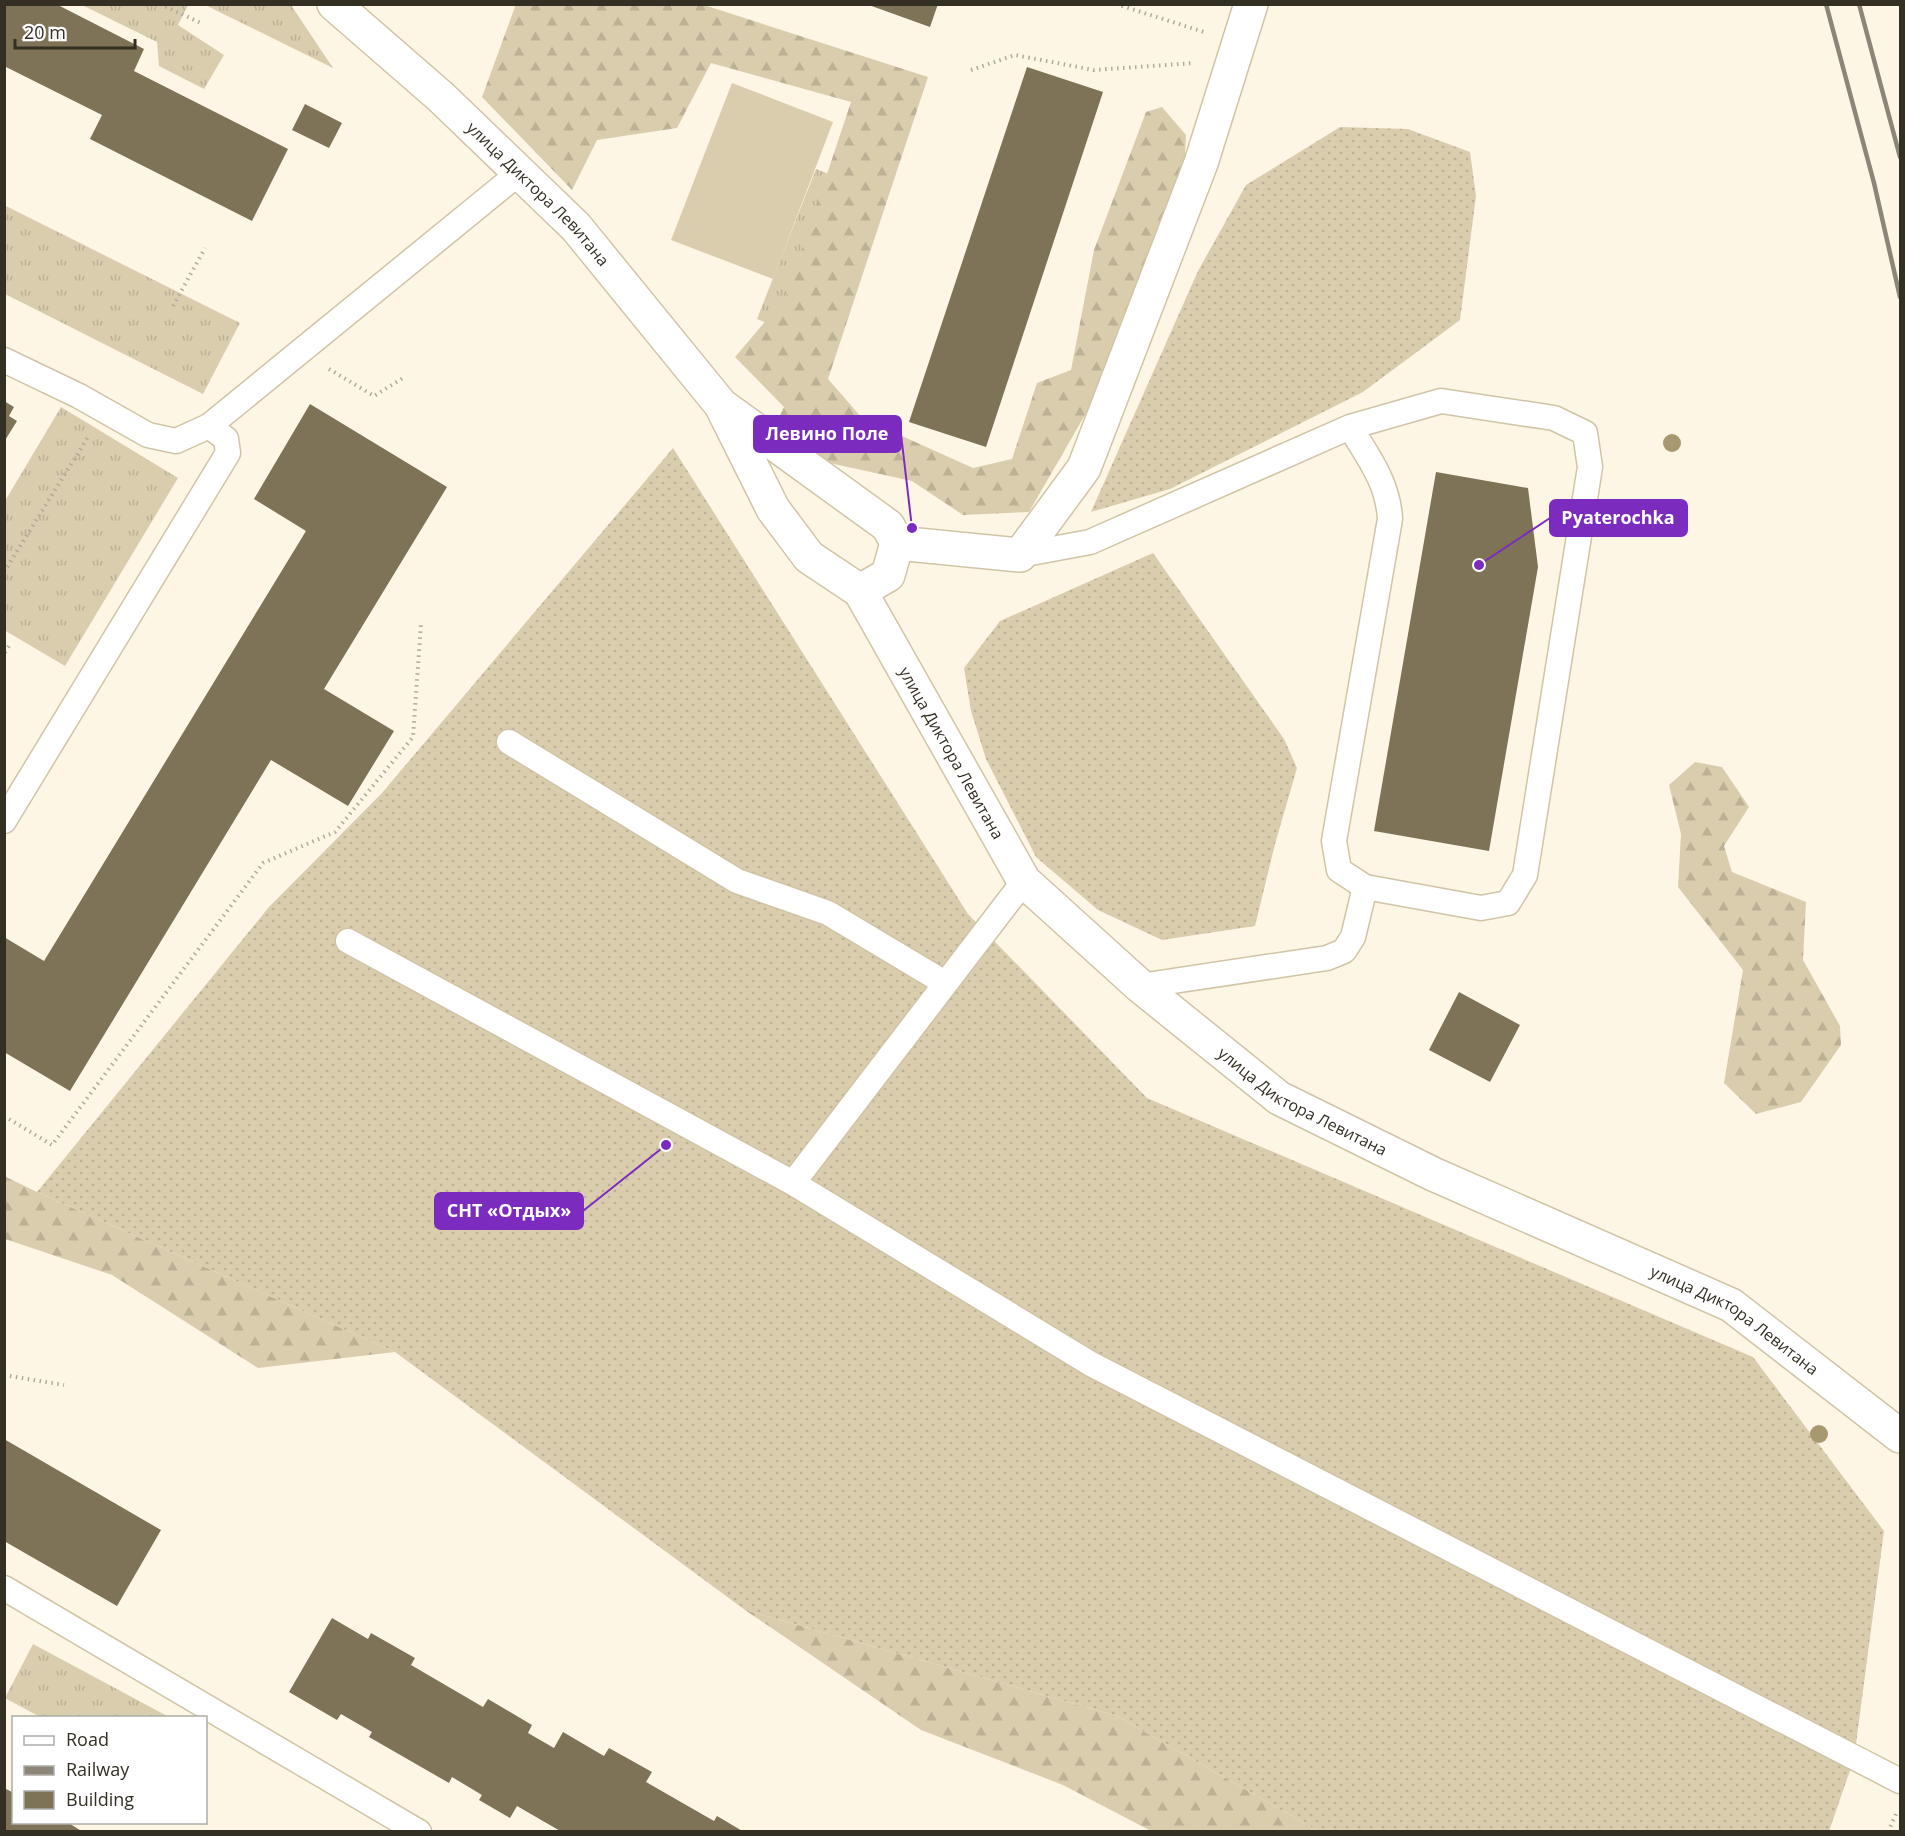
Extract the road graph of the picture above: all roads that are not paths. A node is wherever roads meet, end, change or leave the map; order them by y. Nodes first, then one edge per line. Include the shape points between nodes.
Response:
1 (334, 4) edge
2 (1251, 4) edge
3 (519, 173) junction
4 (4, 360) edge
5 (721, 405) junction
6 (209, 426) junction
7 (1350, 427) junction
8 (897, 543) junction
9 (1020, 555) junction
10 (860, 591) junction
11 (508, 742) dead end
12 (4, 821) edge
13 (1024, 881) junction
14 (1365, 887) junction
15 (348, 941) dead end
16 (945, 983) junction
17 (1140, 986) junction
18 (793, 1184) junction
19 (1900, 1436) edge
20 (4, 1587) edge
21 (1900, 1781) edge
22 (419, 1832) edge

1 - 3 street, улица Диктора Левитана via 441,97
2 - 9 street via 1202,163 1084,468
3 - 5 street, улица Диктора Левитана via 576,227
3 - 6 lane
4 - 6 lane via 148,435 176,441
5 - 8 street, улица Диктора Левитана via 888,526
5 - 10 street, улица Диктора Левитана via 773,509 809,557
6 - 12 lane via 226,439 228,453
7 - 9 lane via 1090,542
7 - 14 lane via 1381,478 1389,519 1334,841 1339,870
7 - 14 lane via 1441,401 1554,418 1585,433 1590,467 1525,875 1508,903 1481,908
8 - 9 street
8 - 10 street via 888,575
10 - 13 street, улица Диктора Левитана
11 - 16 lane via 737,881 828,913
13 - 16 lane
13 - 17 street, улица Диктора Левитана
14 - 17 lane via 1353,937 1344,951 1327,958
15 - 18 lane
16 - 18 lane
17 - 19 street, улица Диктора Левитана via 1279,1098 1433,1174 1731,1305
18 - 21 lane via 1091,1364
20 - 22 lane

